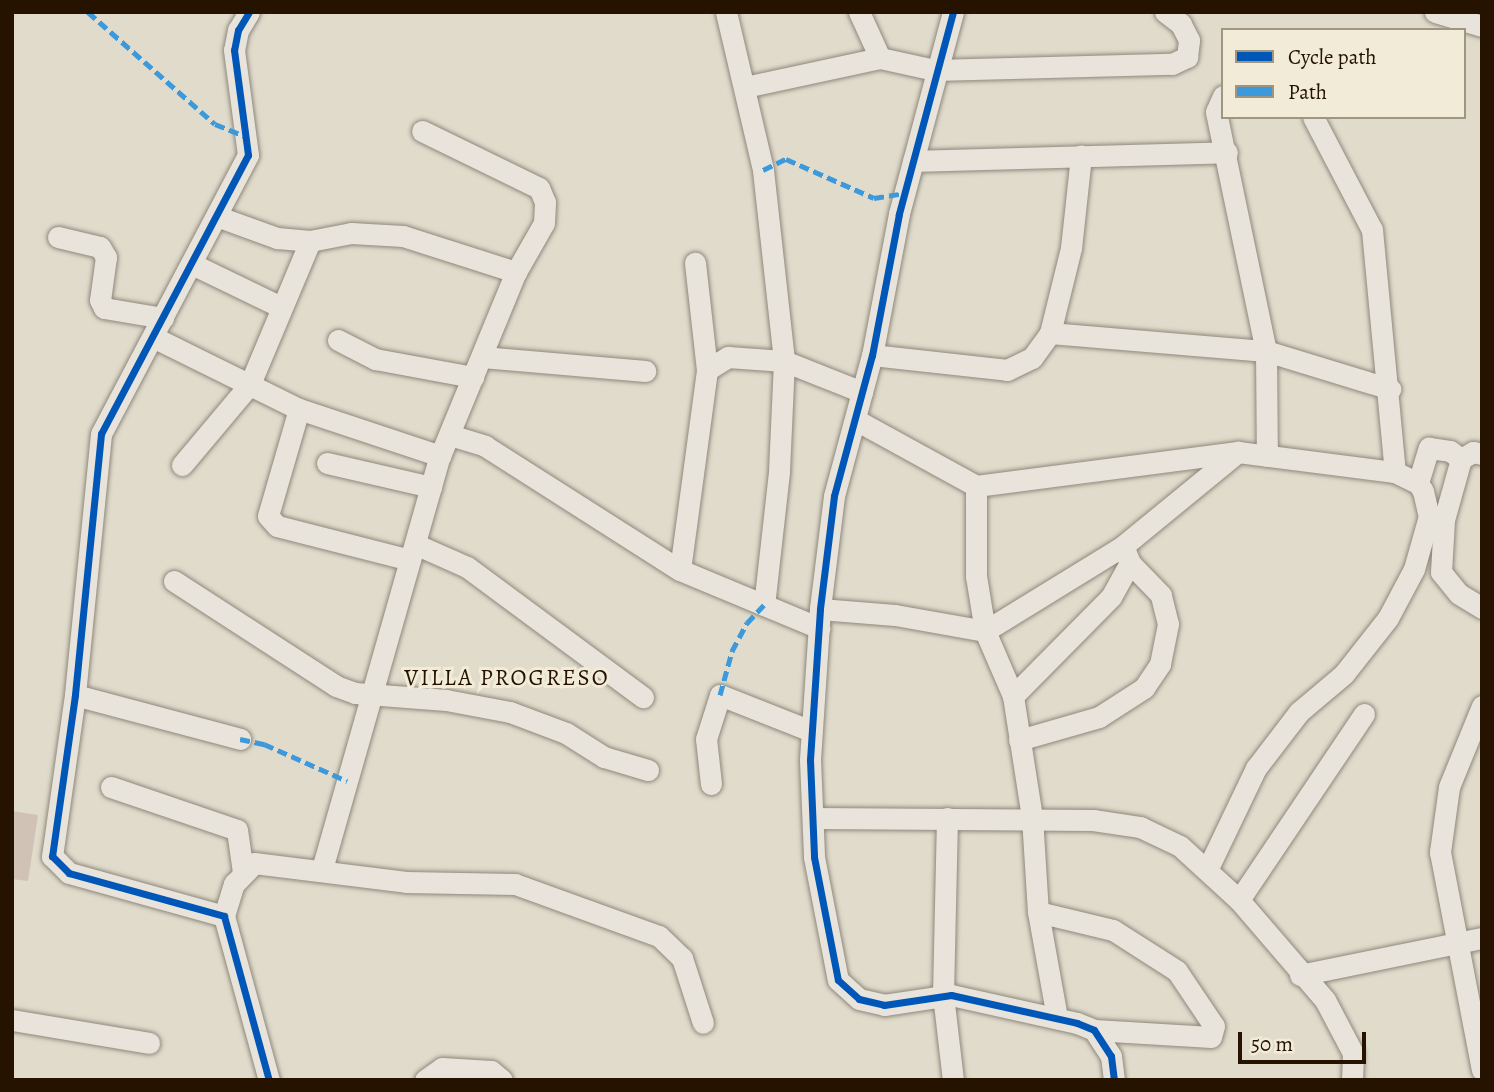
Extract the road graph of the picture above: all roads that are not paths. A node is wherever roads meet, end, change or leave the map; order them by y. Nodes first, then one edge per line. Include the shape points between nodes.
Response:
1 (249, 12) edge
2 (726, 12) edge
3 (859, 12) edge
4 (953, 12) edge
5 (1165, 12) edge
6 (1436, 12) edge
7 (1482, 26) edge
8 (880, 58) junction
9 (935, 70) junction
10 (745, 87) junction
11 (1221, 101) edge
12 (1314, 119) edge
13 (422, 131) dead end
14 (1227, 152) junction
15 (1081, 156) junction
16 (914, 161) junction
17 (219, 217) junction
18 (58, 237) dead end
19 (310, 241) junction
20 (695, 263) dead end
21 (192, 264) junction
22 (516, 272) junction
23 (279, 306) junction
24 (158, 328) junction
25 (1051, 332) junction
26 (338, 340) dead end
27 (1266, 351) junction
28 (872, 355) junction
29 (482, 357) junction
30 (784, 361) junction
31 (707, 370) junction
32 (645, 371) dead end
33 (473, 377) junction
34 (250, 384) junction
35 (1390, 389) junction
36 (862, 392) junction
37 (299, 410) junction
38 (856, 420) junction
39 (450, 435) junction
40 (1238, 452) junction
41 (1482, 454) edge
42 (440, 456) junction
43 (1266, 456) junction
44 (1461, 459) junction
45 (327, 463) dead end
46 (182, 465) dead end
47 (1395, 472) junction
48 (1418, 483) junction
49 (976, 486) junction
50 (431, 487) junction
51 (412, 552) junction
52 (1127, 554) junction
53 (680, 570) junction
54 (174, 581) dead end
55 (764, 605) junction
56 (1482, 608) edge
57 (819, 619) junction
58 (985, 631) junction
59 (75, 695) junction
60 (372, 695) junction
61 (1013, 696) junction
62 (643, 697) dead end
63 (1482, 706) edge
64 (1364, 714) dead end
65 (811, 731) junction
66 (240, 739) dead end
67 (1019, 740) junction
68 (648, 770) dead end
69 (711, 785) dead end
70 (111, 787) dead end
71 (1032, 817) junction
72 (814, 818) junction
73 (947, 818) junction
74 (1208, 868) junction
75 (321, 869) junction
76 (243, 872) junction
77 (1240, 900) junction
78 (1038, 912) junction
79 (224, 916) junction
80 (1482, 938) edge
81 (1454, 944) junction
82 (1300, 975) junction
83 (943, 995) junction
84 (1057, 1018) junction
85 (12, 1020) edge
86 (703, 1023) dead end
87 (1094, 1030) junction
88 (149, 1043) dead end
89 (1475, 1070) edge
90 (269, 1080) edge
91 (425, 1080) edge
92 (502, 1080) edge
93 (953, 1080) edge
94 (1114, 1080) edge
95 (1352, 1080) edge

1 - 17 street via 238,30 234,50 248,155
2 - 10 street
3 - 8 street
4 - 9 street
5 - 9 street via 1181,24 1189,40 1186,57 1172,64
6 - 7 street
8 - 9 street
8 - 10 street
9 - 16 street
10 - 30 street via 763,170
11 - 14 street via 1216,112
12 - 35 street via 1372,230
13 - 22 street via 540,188 544,223
14 - 15 street
14 - 27 street
15 - 16 street
15 - 25 street via 1071,248
16 - 28 street
17 - 19 street via 277,238
17 - 21 street
18 - 24 street via 100,247 106,257 100,300 104,308
19 - 22 street via 351,233 404,236
19 - 23 street
20 - 31 street
21 - 23 street
21 - 24 street
22 - 29 street
23 - 34 street
24 - 34 street
24 - 59 street via 101,434
25 - 27 street
25 - 28 street via 1032,358 1007,370
26 - 33 street via 375,359
27 - 35 street
27 - 43 street
28 - 36 street
29 - 32 street
29 - 33 street
30 - 31 street via 728,357
30 - 36 street
30 - 55 street via 779,472
31 - 53 street
33 - 39 street
34 - 37 street
34 - 46 street
35 - 47 street
36 - 38 street
37 - 42 street
37 - 51 street via 268,516 277,526
38 - 49 street
38 - 57 street via 834,496
39 - 42 street
39 - 53 street via 496,452
40 - 43 street
40 - 49 street
40 - 52 street
41 - 44 street via 1473,452
42 - 50 street
43 - 47 street
44 - 48 street via 1437,447 1429,448
44 - 56 street via 1444,520 1441,572 1460,594
45 - 50 street
47 - 48 street
48 - 74 street via 1429,516 1414,569 1388,618 1344,674 1299,712 1256,768
49 - 58 street via 976,576
50 - 51 street
51 - 60 street
51 - 62 street via 467,567
52 - 58 street
52 - 61 street via 1111,597
52 - 67 street via 1161,595 1168,624 1160,664 1144,688 1099,717
53 - 55 street
54 - 60 street via 336,686
55 - 57 street
57 - 58 street via 895,615
57 - 65 street
58 - 61 street
59 - 66 street
59 - 79 street via 52,856 58,867
60 - 68 street via 446,700 510,712 566,733 604,757
60 - 75 street
61 - 67 street
63 - 81 street via 1450,788 1440,852
64 - 77 street
65 - 69 street via 720,695 706,739
65 - 72 street
67 - 71 street
70 - 76 street via 237,830
71 - 73 street
71 - 74 street via 1140,827 1180,846
71 - 78 street
72 - 73 street
72 - 83 street via 814,857 838,980 859,999 884,1005
73 - 83 street
74 - 77 street
75 - 76 street via 254,863
75 - 86 street via 406,882 515,884 659,936 682,958
76 - 79 street via 234,884
77 - 82 street
78 - 84 street
78 - 87 street via 1113,930 1177,971 1214,1026 1212,1037
79 - 90 street
80 - 81 street
81 - 82 street
81 - 89 street
82 - 95 street via 1342,1026 1353,1053
83 - 84 street
83 - 93 street
84 - 87 street
85 - 88 street
87 - 94 street via 1111,1056
91 - 92 street via 442,1068 491,1072

